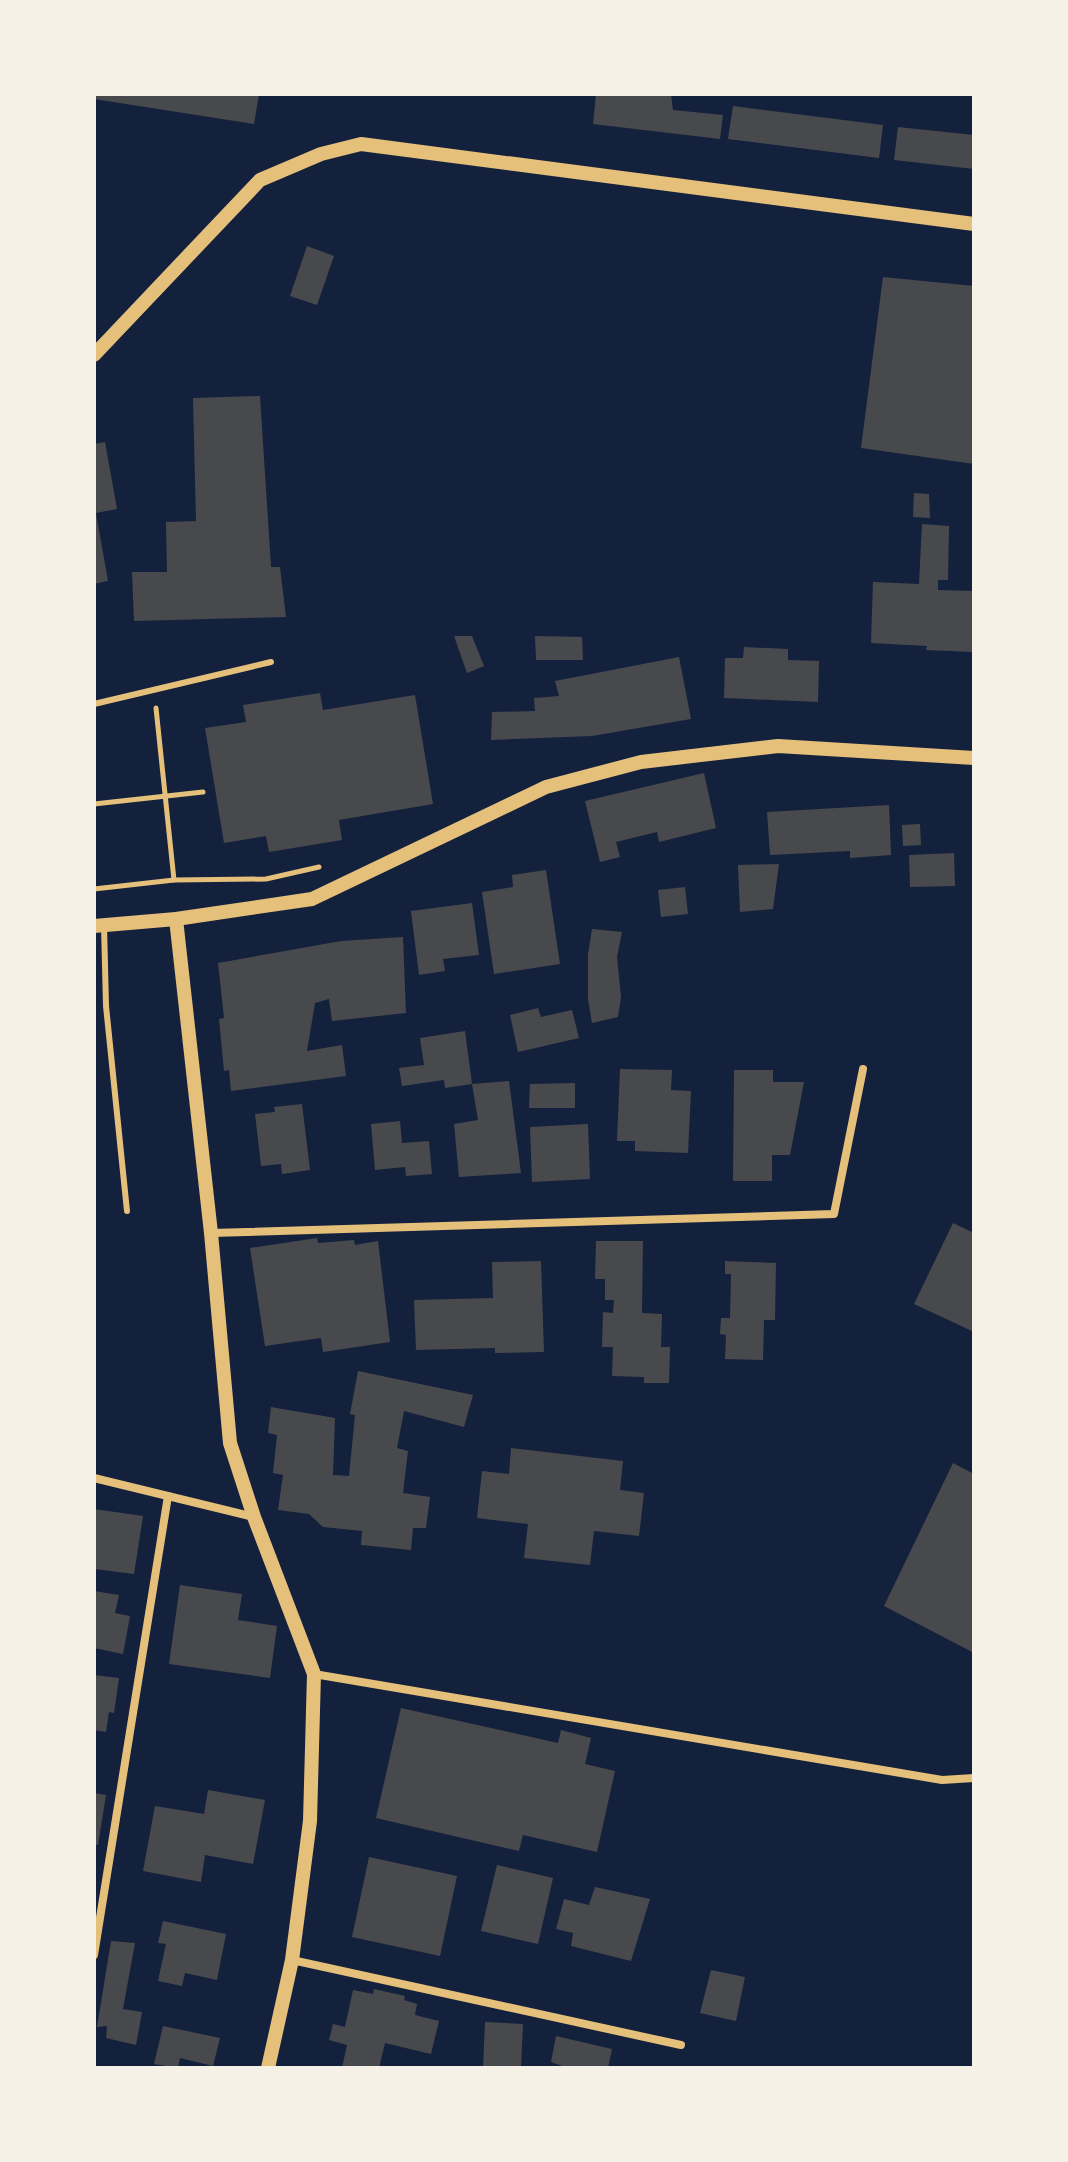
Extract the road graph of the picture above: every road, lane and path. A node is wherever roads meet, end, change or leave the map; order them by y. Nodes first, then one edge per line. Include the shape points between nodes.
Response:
1 (974, 224) edge
2 (94, 355) edge
3 (271, 662) dead end
4 (154, 691) junction
5 (94, 704) edge
6 (974, 758) edge
7 (203, 792) dead end
8 (165, 796) junction
9 (94, 804) edge
10 (327, 865) dead end
11 (174, 880) junction
12 (94, 889) edge
13 (176, 919) junction
14 (99, 926) edge
15 (863, 1069) dead end
16 (127, 1211) dead end
17 (211, 1233) junction
18 (94, 1478) edge
19 (168, 1496) junction
20 (254, 1517) junction
21 (314, 1674) junction
22 (974, 1778) edge
23 (94, 1955) edge
24 (292, 1960) junction
25 (681, 2045) dead end
26 (268, 2068) edge

1 - 2 street via 361,144 321,154 260,180
3 - 4 lane
4 - 5 lane
4 - 8 path
6 - 13 street via 778,746 641,762 546,787 312,899
7 - 8 path
8 - 9 path
8 - 11 path
10 - 11 path via 266,879
11 - 12 path
13 - 14 street
13 - 17 street
14 - 16 lane
15 - 17 street via 834,1214
17 - 20 street via 230,1443
18 - 19 street
19 - 20 street
19 - 23 street
20 - 21 street
21 - 22 street via 942,1780
21 - 24 street via 310,1821
24 - 25 street
24 - 26 street

